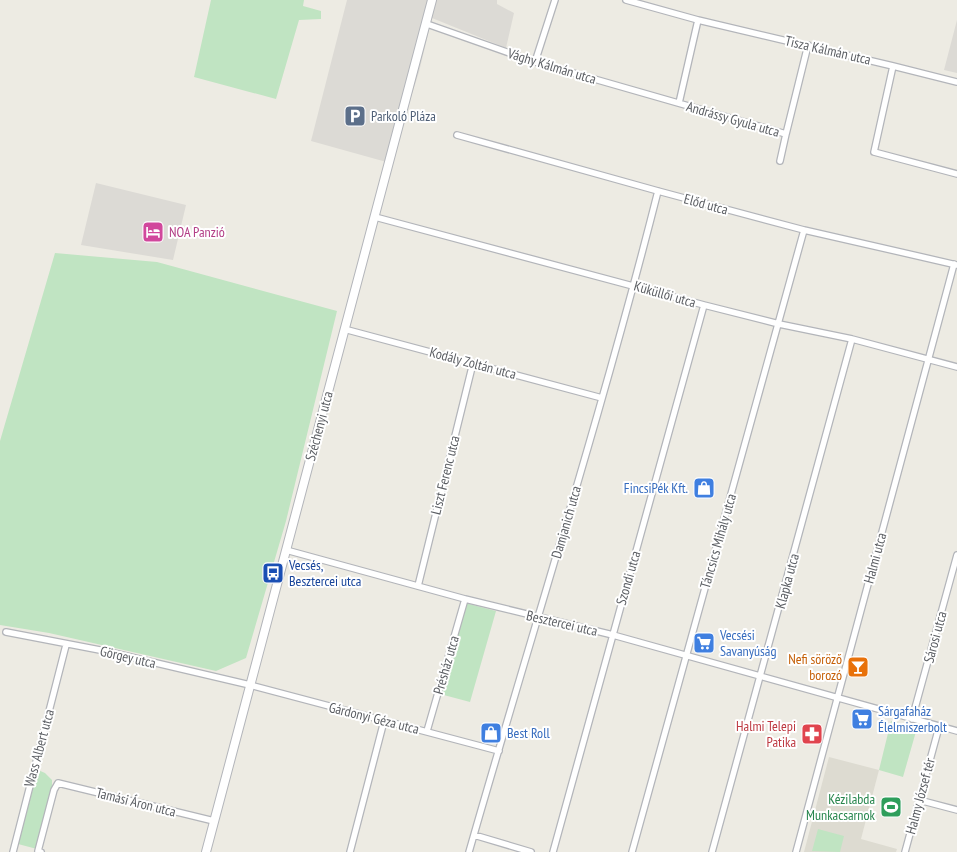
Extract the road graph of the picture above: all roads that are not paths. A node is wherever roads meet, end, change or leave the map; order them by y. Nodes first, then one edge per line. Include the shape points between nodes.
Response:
1 (432, 0) edge
2 (554, 0) edge
3 (626, 0) edge
4 (698, 20) junction
5 (427, 24) junction
6 (808, 45) junction
7 (534, 62) junction
8 (893, 66) junction
9 (957, 82) edge
10 (679, 104) junction
11 (786, 134) junction
12 (457, 135) dead end
13 (780, 161) dead end
14 (957, 174) edge
15 (658, 191) junction
16 (375, 217) junction
17 (804, 230) junction
18 (956, 265) edge
19 (635, 286) junction
20 (704, 305) junction
21 (779, 324) junction
22 (344, 329) junction
23 (852, 339) junction
24 (929, 359) junction
25 (473, 363) junction
26 (957, 367) edge
27 (602, 398) junction
28 (286, 550) junction
29 (957, 555) edge
30 (418, 586) junction
31 (465, 599) junction
32 (539, 618) junction
33 (6, 632) dead end
34 (613, 635) junction
35 (66, 645) junction
36 (685, 656) junction
37 (760, 676) junction
38 (250, 685) junction
39 (837, 698) junction
40 (912, 719) junction
41 (384, 721) junction
42 (939, 727) junction
43 (957, 731) edge
44 (427, 732) junction
45 (499, 751) junction
46 (919, 800) junction
47 (957, 810) edge
48 (214, 821) junction
49 (474, 835) junction
50 (13, 852) edge
51 (40, 852) edge
52 (206, 852) edge
53 (350, 852) edge
54 (469, 852) edge
55 (531, 852) edge
56 (553, 852) edge
57 (632, 852) edge
58 (712, 852) edge
59 (796, 852) edge
60 (905, 852) edge

1 - 5 street, Széchenyi utca
2 - 7 street
3 - 4 street, Tisza Kálmán utca
4 - 6 street, Tisza Kálmán utca
4 - 10 street
5 - 7 street, Vághy Kálmán utca
5 - 16 street, Széchenyi utca
6 - 8 street, Tisza Kálmán utca
6 - 11 street, Andrássy Gyula utca
7 - 10 street, Vághy Kálmán utca
8 - 9 street, Tisza Kálmán utca
8 - 14 street via 874,152
10 - 11 street, Andrássy Gyula utca
11 - 13 street
12 - 15 street, Előd utca
15 - 17 street, Előd utca
15 - 19 street, Damjanich utca
16 - 19 street, Küküllői utca
16 - 22 street, Széchenyi utca
17 - 18 street, Előd utca
17 - 21 street, Táncsics Mihály utca
18 - 24 street, Halmi utca
19 - 20 street, Küküllői utca
19 - 27 street, Damjanich utca
20 - 21 street, Küküllői utca
20 - 34 street, Szondi utca
21 - 23 street, Küküllői utca
21 - 36 street, Táncsics Mihály utca
22 - 25 street, Kodály Zoltán utca
22 - 28 street, Széchenyi utca
23 - 24 street, Küküllői utca
23 - 37 street, Klapka utca
24 - 26 street, Küküllői utca
24 - 39 street, Halmi utca
25 - 27 street, Kodály Zoltán utca
25 - 30 street, Liszt Ferenc utca
27 - 32 street, Damjanich utca
28 - 30 street, Besztercei utca
28 - 38 street, Széchenyi utca
29 - 40 street, Sárosi utca
30 - 31 street, Besztercei utca
31 - 32 street, Besztercei utca
31 - 44 street, Présház utca
32 - 34 street, Besztercei utca
32 - 45 street, Damjanich utca
33 - 35 street, Görgey utca
34 - 36 street, Besztercei utca
34 - 56 street, Szondi utca
35 - 38 street, Görgey utca
35 - 50 street, Wass Albert utca
36 - 37 street, Besztercei utca
36 - 57 street, Táncsics Mihály utca
37 - 39 street, Besztercei utca
37 - 58 street, Klapka utca
38 - 41 street, Gárdonyi Géza utca
38 - 48 street, Széchenyi utca
39 - 40 street
39 - 59 street, Halmi utca
40 - 42 street
41 - 44 street, Gárdonyi Géza utca
41 - 53 street
42 - 43 street
42 - 46 street, Halmy József tér
44 - 45 street, Gárdonyi Géza utca
45 - 49 street, Damjanich utca
46 - 47 street
46 - 60 street, Halmy József tér
48 - 51 street, Tamási Áron utca via 58,783
48 - 52 street, Széchenyi utca
49 - 54 street, Damjanich utca
49 - 55 street

